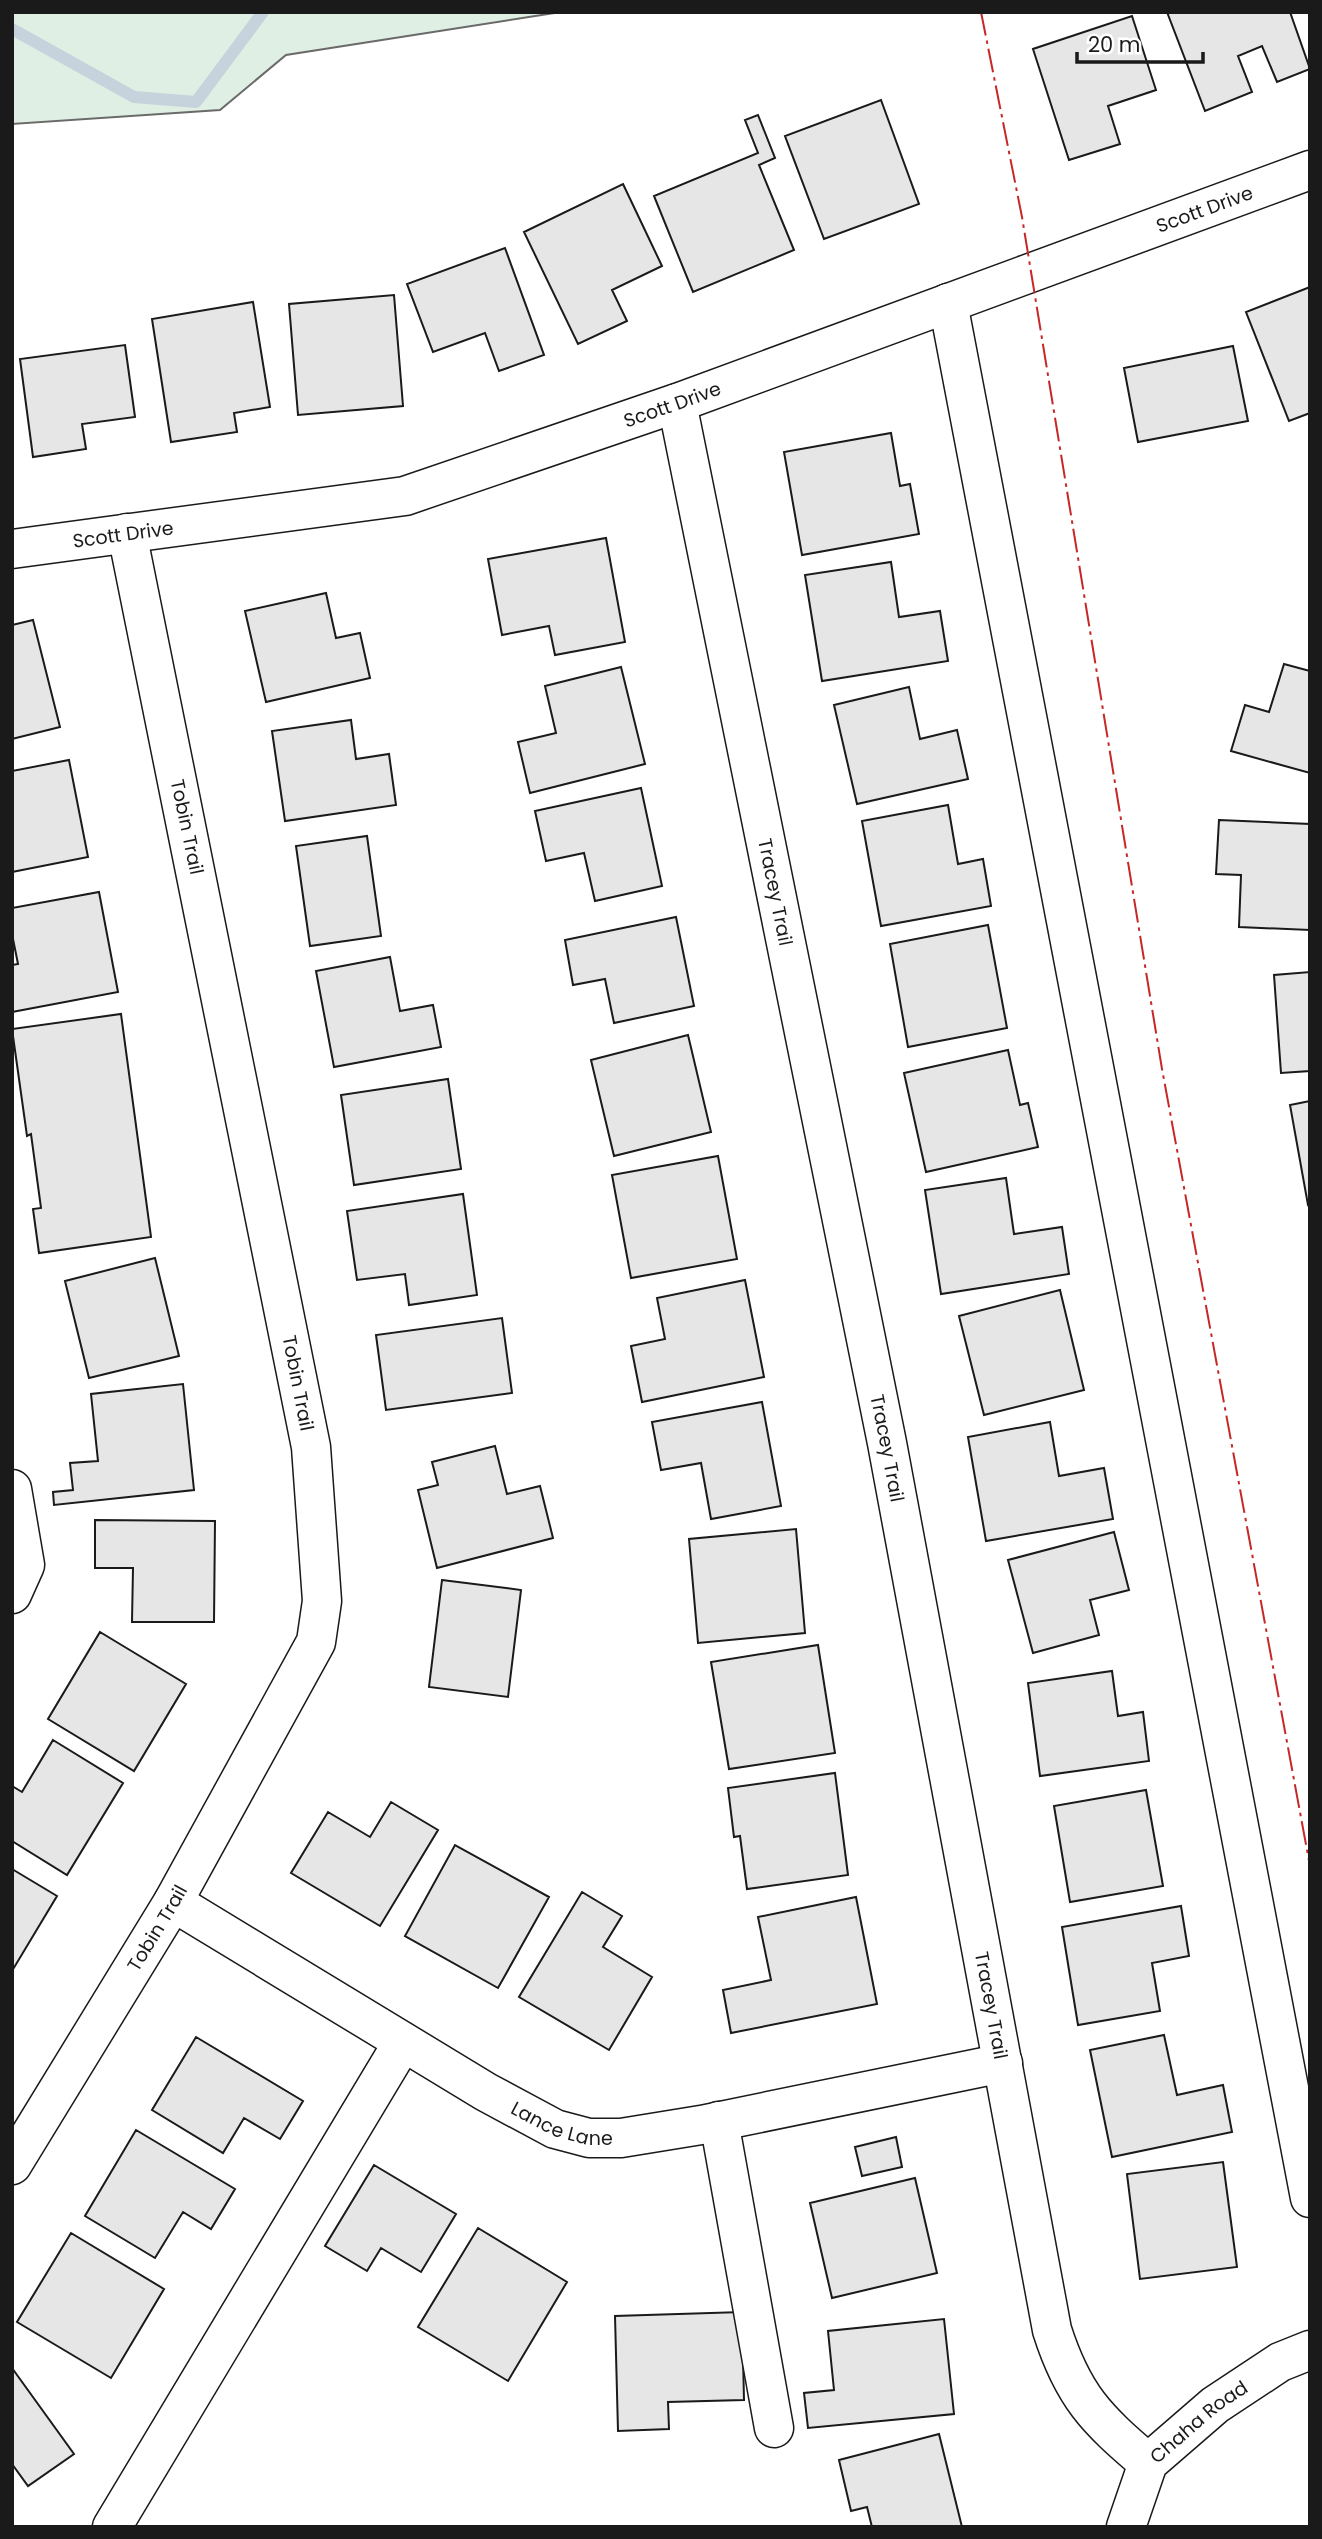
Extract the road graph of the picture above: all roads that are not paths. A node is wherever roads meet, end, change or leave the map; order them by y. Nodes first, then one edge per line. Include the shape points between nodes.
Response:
1 (1310, 170) edge
2 (948, 303) junction
3 (677, 402) junction
4 (127, 533) junction
5 (12, 549) edge
6 (12, 1489) edge
7 (12, 1594) edge
8 (173, 1902) junction
9 (403, 2042) junction
10 (1003, 2063) junction
11 (719, 2121) junction
12 (12, 2165) edge
13 (1310, 2198) edge
14 (1310, 2350) edge
15 (774, 2428) dead end
16 (1148, 2463) junction
17 (112, 2527) edge
18 (1126, 2527) edge

1 - 2 street, Scott Drive
2 - 3 street, Scott Drive
2 - 13 street
3 - 4 street, Scott Drive via 405,496
3 - 10 street, Tracey Trail via 884,1429
4 - 5 street, Scott Drive
4 - 8 street, Tobin Trail via 311,1447 323,1601 316,1642 297,1682
6 - 7 street via 25,1565
8 - 9 street, Lance Lane
8 - 12 street, Tobin Trail
9 - 11 street, Lance Lane via 555,2129 589,2138 621,2138
9 - 17 street
10 - 11 street, Lance Lane
10 - 16 street, Tracey Trail via 1052,2330 1064,2368 1093,2412
11 - 15 street
14 - 16 street, Chaha Road via 1280,2362 1215,2405
16 - 18 street, Chaha Road

